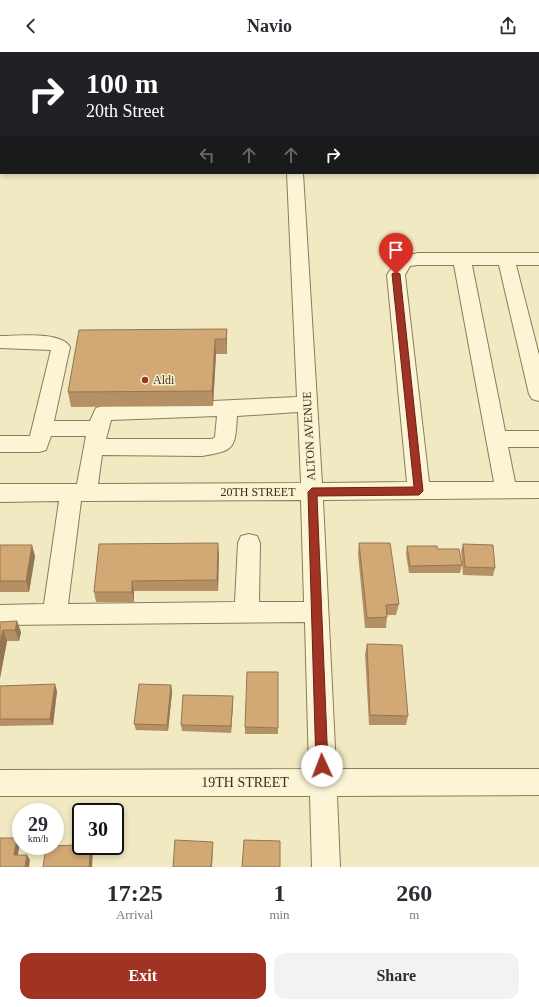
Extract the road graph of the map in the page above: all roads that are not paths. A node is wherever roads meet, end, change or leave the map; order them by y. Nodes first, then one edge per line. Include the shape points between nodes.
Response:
1 (295, 174) edge
2 (462, 259) junction
3 (506, 259) junction
4 (539, 259) edge
5 (0, 342) edge
6 (539, 394) edge
7 (308, 404) junction
8 (228, 409) junction
9 (44, 428) junction
10 (95, 438) junction
11 (496, 439) junction
12 (539, 439) edge
13 (0, 444) edge
14 (506, 490) junction
15 (539, 490) edge
16 (419, 491) junction
17 (312, 492) junction
18 (0, 493) edge
19 (79, 493) junction
20 (249, 543) dead end
21 (247, 611) junction
22 (316, 612) junction
23 (55, 613) junction
24 (0, 615) edge
25 (323, 782) junction
26 (539, 782) edge
27 (0, 783) edge
28 (326, 867) edge

1 - 7 street, ALTON AVENUE
2 - 3 street
2 - 11 street
2 - 16 street via 418,259 404,262 396,274
3 - 4 street
3 - 6 street
5 - 9 street via 54,343 61,347
7 - 8 street
7 - 17 street, ALTON AVENUE
8 - 10 street via 102,413
8 - 10 street via 225,441 216,446 202,448
9 - 10 street
9 - 13 street via 39,444
10 - 19 street
11 - 12 street
11 - 14 street
14 - 15 street, 20TH STREET
14 - 16 street, 20TH STREET
16 - 17 street, 20TH STREET
17 - 19 street, 20TH STREET
17 - 22 street, ALTON AVENUE
18 - 19 street, 20TH STREET
19 - 23 street
20 - 21 street
21 - 22 street
21 - 23 street
22 - 25 street, ALTON AVENUE
23 - 24 street
25 - 26 street, 19TH STREET
25 - 27 street, 19TH STREET
25 - 28 street, ALTON AVENUE

